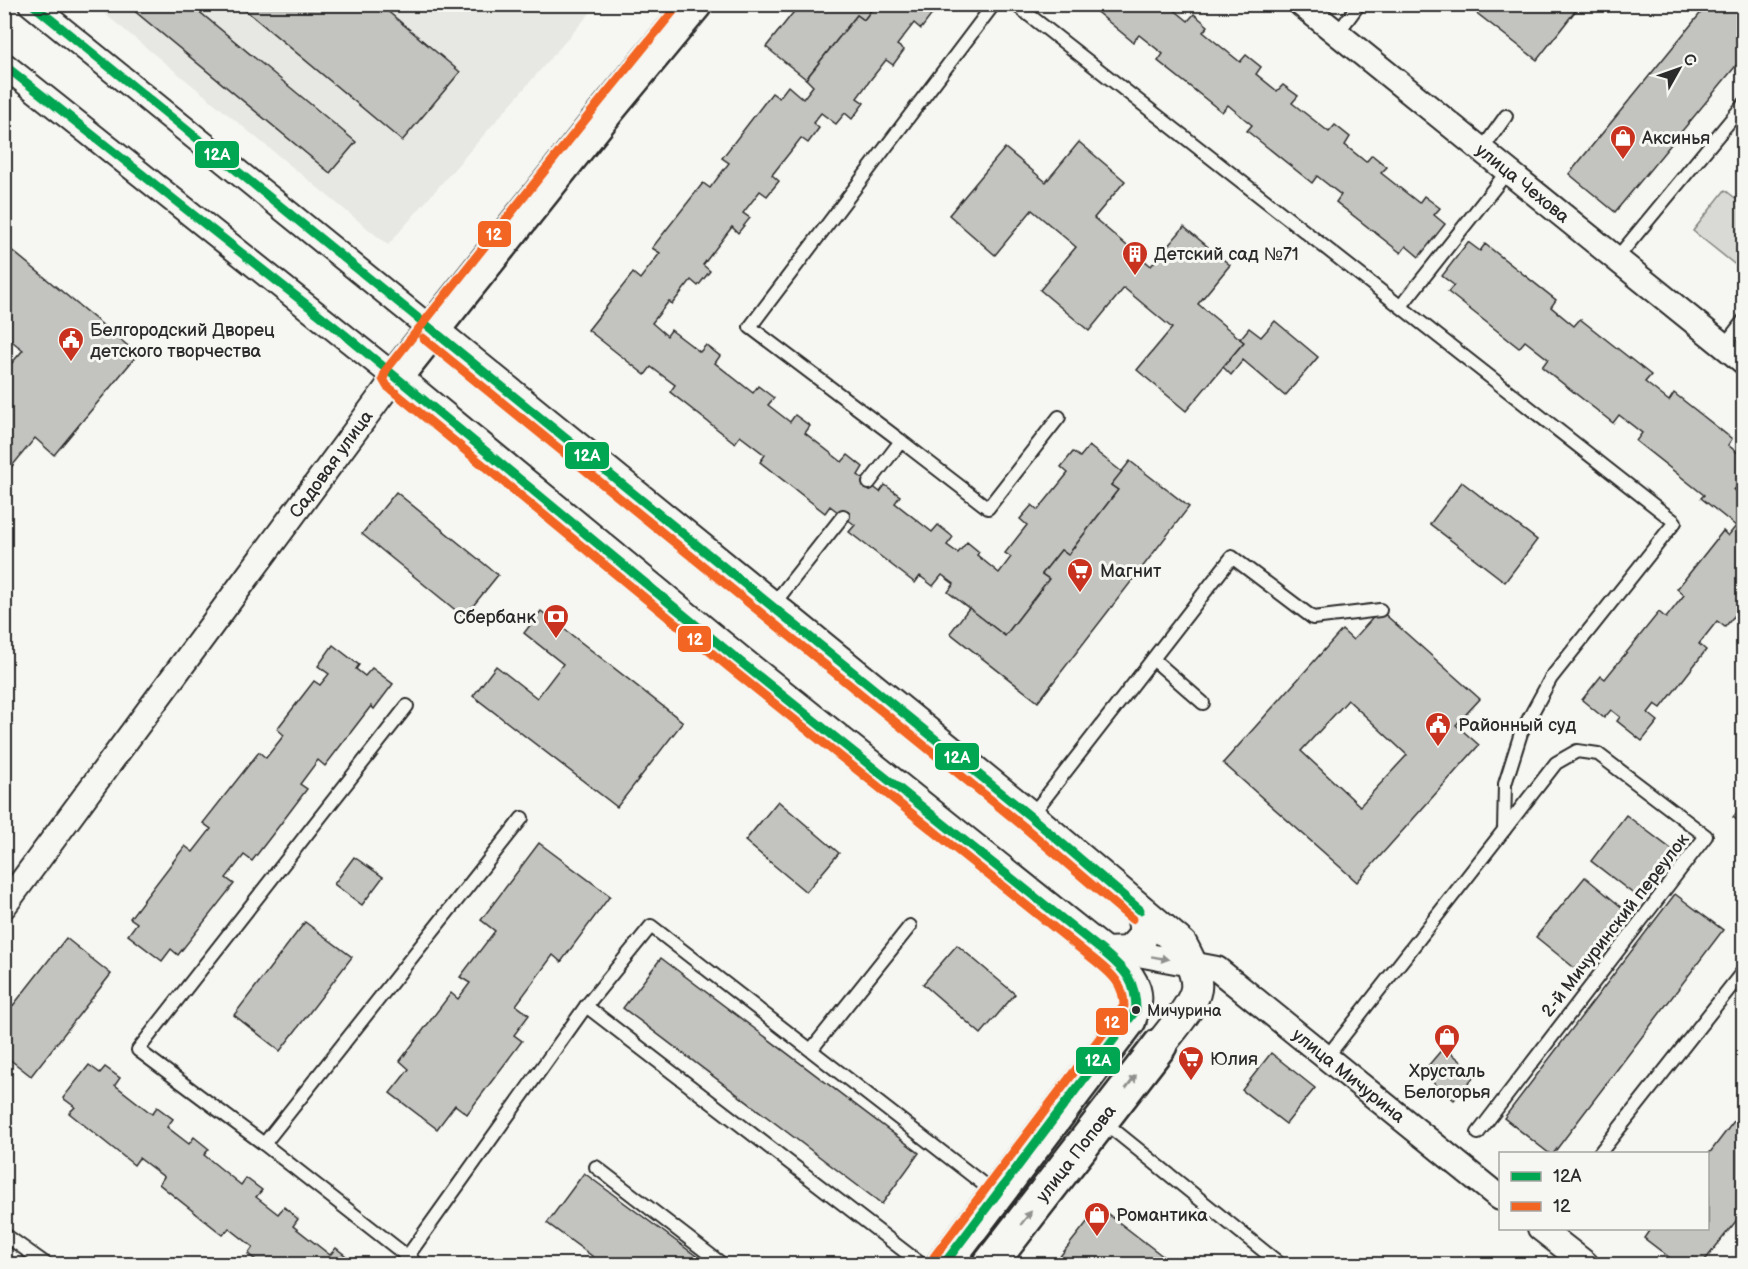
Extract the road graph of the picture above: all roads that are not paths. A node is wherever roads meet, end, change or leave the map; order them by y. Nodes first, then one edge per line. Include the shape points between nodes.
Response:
1 (31, 4) edge
2 (695, 4) edge
3 (994, 4) edge
4 (1016, 4) edge
5 (1301, 4) edge
6 (1359, 4) edge
7 (1336, 34) junction
8 (4, 65) edge
9 (1743, 104) edge
10 (1506, 116) dead end
11 (1481, 151) junction
12 (1507, 172) junction
13 (1616, 260) junction
14 (1401, 306) junction
15 (1743, 320) edge
16 (431, 329) junction
17 (1724, 346) junction
18 (1743, 362) edge
19 (395, 377) junction
20 (1059, 417) dead end
21 (901, 441) junction
22 (868, 483) dead end
23 (843, 516) dead end
24 (772, 606) junction
25 (1380, 610) dead end
26 (1153, 659) junction
27 (1203, 702) dead end
28 (407, 706) dead end
29 (1030, 817) junction
30 (522, 818) dead end
31 (1503, 830) junction
32 (4, 906) edge
33 (1140, 910) junction
34 (910, 926) dead end
35 (1117, 953) junction
36 (1192, 964) junction
37 (1743, 970) edge
38 (586, 1006) junction
39 (1129, 1020) joint
40 (1161, 1045) joint
41 (811, 1050) junction
42 (1326, 1058) junction
43 (1102, 1120) junction
44 (1478, 1132) dead end
45 (264, 1144) junction
46 (1601, 1152) edge
47 (596, 1167) dead end
48 (998, 1195) junction
49 (1499, 1197) edge
50 (1543, 1230) edge
51 (4, 1234) edge
52 (409, 1262) edge
53 (46, 1264) edge
54 (723, 1264) edge
55 (921, 1264) edge
56 (944, 1264) edge
57 (990, 1264) edge
58 (1280, 1264) edge
59 (1586, 1264) edge

1 - 16 street
2 - 16 main road, Садовая улица
3 - 21 lane via 750,327
4 - 14 lane
5 - 7 street, улица Чехова
6 - 7 lane
7 - 11 street, улица Чехова
8 - 19 street, улица Мичурина
9 - 13 lane
10 - 11 lane
11 - 12 street, улица Чехова
12 - 13 street, улица Чехова
12 - 14 lane
13 - 17 street, улица Чехова
14 - 31 lane via 1675,522 1551,678 1521,733 1505,784
15 - 17 lane
16 - 19 main road, Садовая улица
16 - 24 street
17 - 18 street, улица Чехова
19 - 32 street, Садовая улица
19 - 35 street, улица Мичурина via 737,658
20 - 21 lane via 988,508
21 - 22 lane
23 - 24 lane
24 - 29 street
25 - 26 lane via 1312,618 1232,557
26 - 27 lane
26 - 29 lane
28 - 45 lane via 138,1050
29 - 33 street
30 - 45 lane
31 - 42 lane
31 - 44 lane, 2-й Мичуринский переулок via 1556,763 1577,751 1598,754 1706,836
33 - 35 street via 1145,926 1141,941
33 - 36 street via 1182,945
34 - 41 lane
35 -> 36 street, улица Мичурина
35 - 39 street, улица Мичурина via 1135,986 1136,1010
36 - 40 street via 1196,989
36 - 42 street, улица Мичурина via 1217,969
37 - 46 lane
38 - 41 lane via 651,926
38 - 52 lane
38 - 55 lane
39 - 48 main road
43 -> 40 main road, улица Попова
41 - 48 lane
42 - 49 street, улица Мичурина
57 -> 43 main road, улица Попова
43 - 58 lane
45 - 52 lane
47 - 54 lane
48 - 56 main road
50 - 59 street
51 - 53 lane

